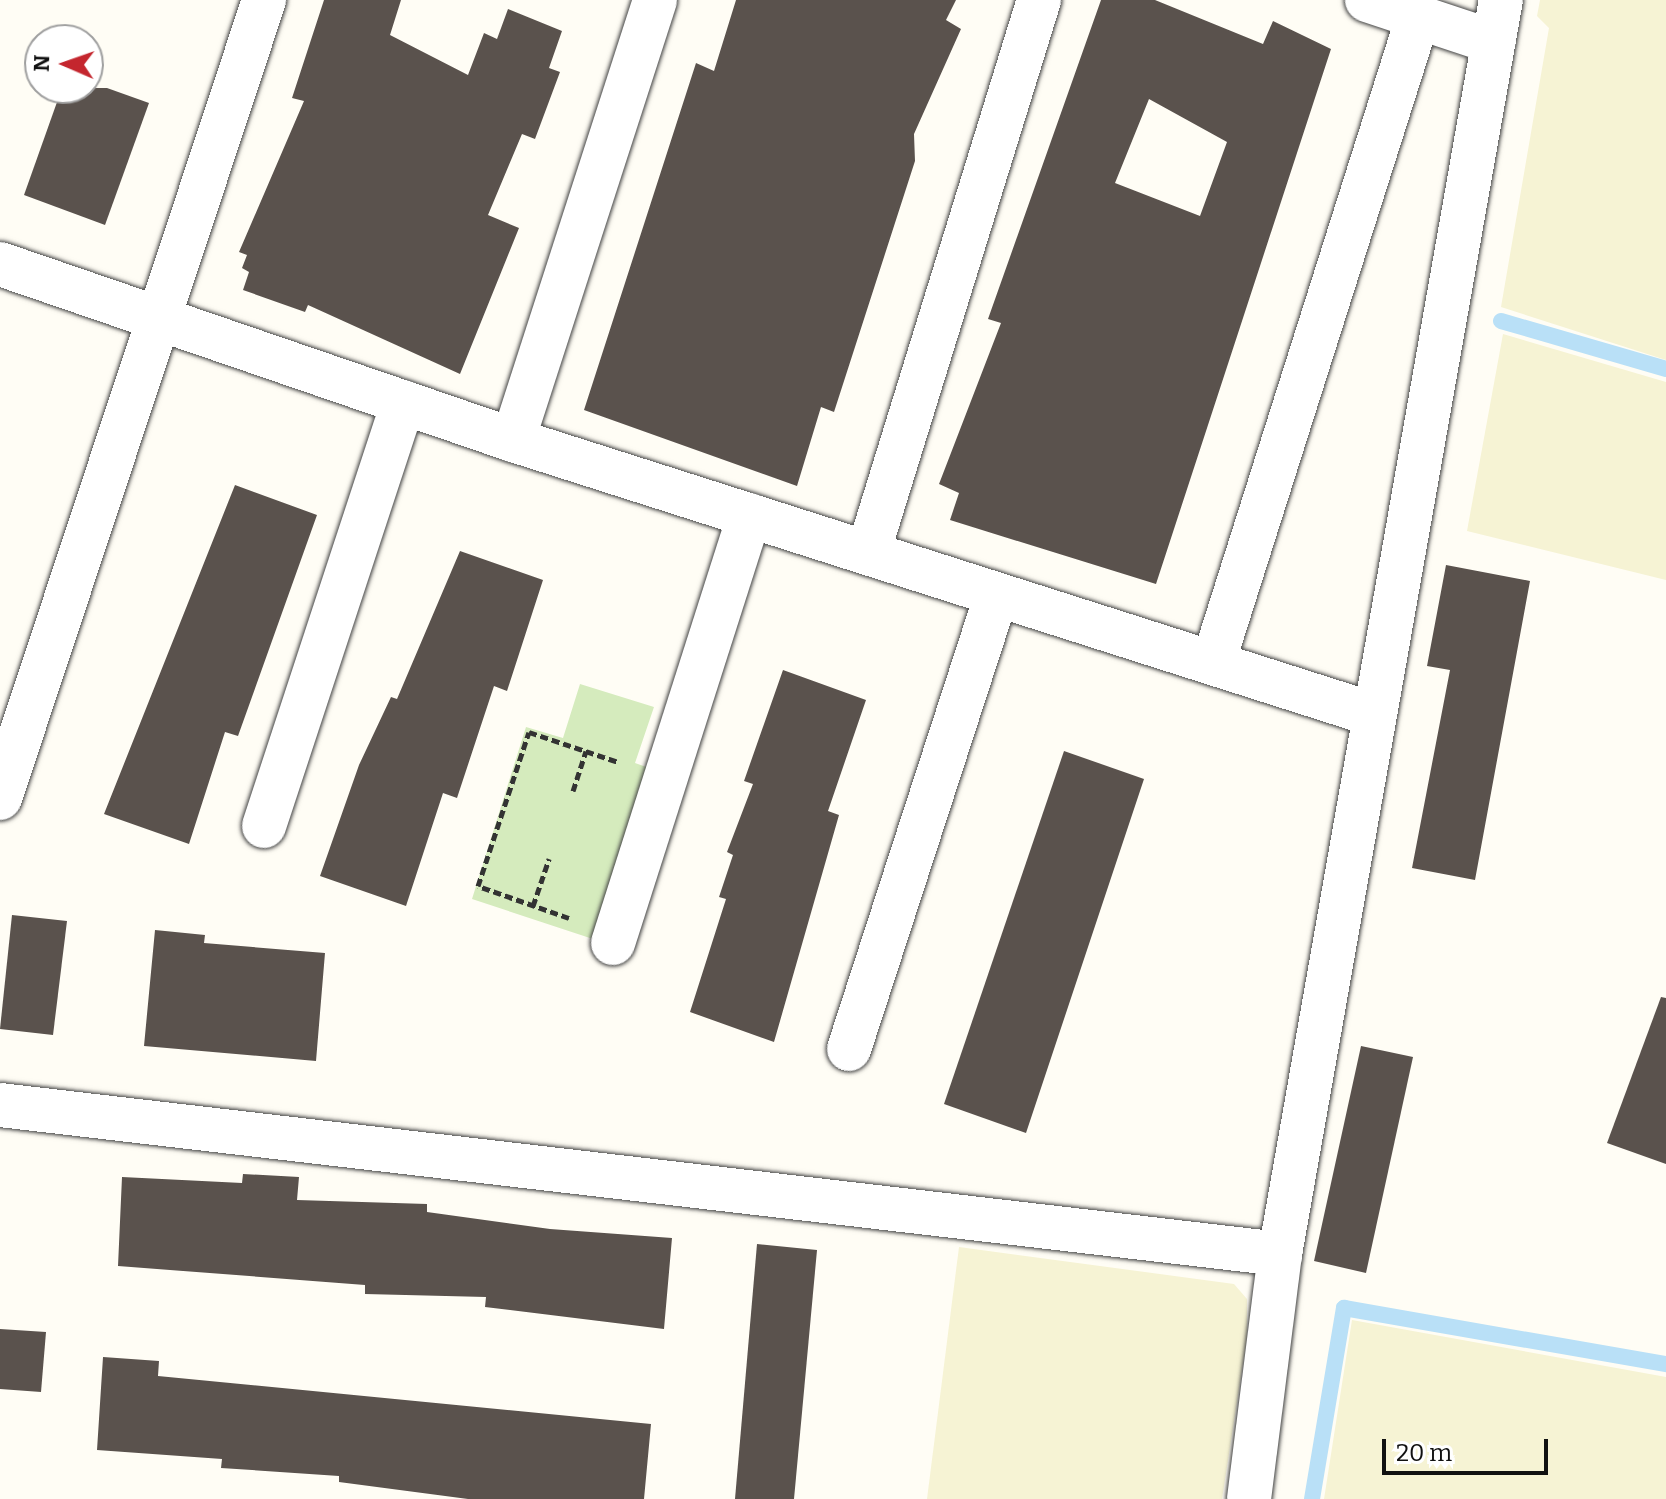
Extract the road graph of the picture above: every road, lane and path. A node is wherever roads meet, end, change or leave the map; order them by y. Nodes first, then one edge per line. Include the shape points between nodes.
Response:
1 (264, 0) edge
2 (655, 0) edge
3 (1039, 0) edge
4 (1367, 0) edge
5 (1501, 0) edge
6 (1418, 17) junction
7 (1493, 42) junction
8 (0, 264) edge
9 (403, 402) junction
10 (513, 440) junction
11 (750, 515) junction
12 (868, 553) junction
13 (997, 594) junction
14 (1213, 663) junction
15 (1372, 714) junction
16 (586, 751) junction
17 (667, 778) junction
18 (573, 791) dead end
19 (0, 798) edge
20 (264, 826) dead end
21 (549, 859) dead end
22 (533, 906) junction
23 (614, 938) joint
24 (849, 1049) dead end
25 (0, 1105) edge
26 (1280, 1254) junction
27 (1249, 1499) edge

1 - 19 street
2 - 10 street
3 - 12 street
4 - 6 street
5 - 7 street
6 - 7 street
6 - 14 street
7 - 15 street
8 - 9 street
9 - 10 street
9 - 20 street
10 - 11 street
11 - 12 street
11 - 17 street
12 - 13 street
13 - 14 street
13 - 24 street
14 - 15 street
15 - 26 street
16 - 17 path
16 - 18 path
16 - 22 path via 529,732 478,886
17 - 23 street
21 - 22 path
22 - 23 path
25 - 26 street
26 - 27 street

